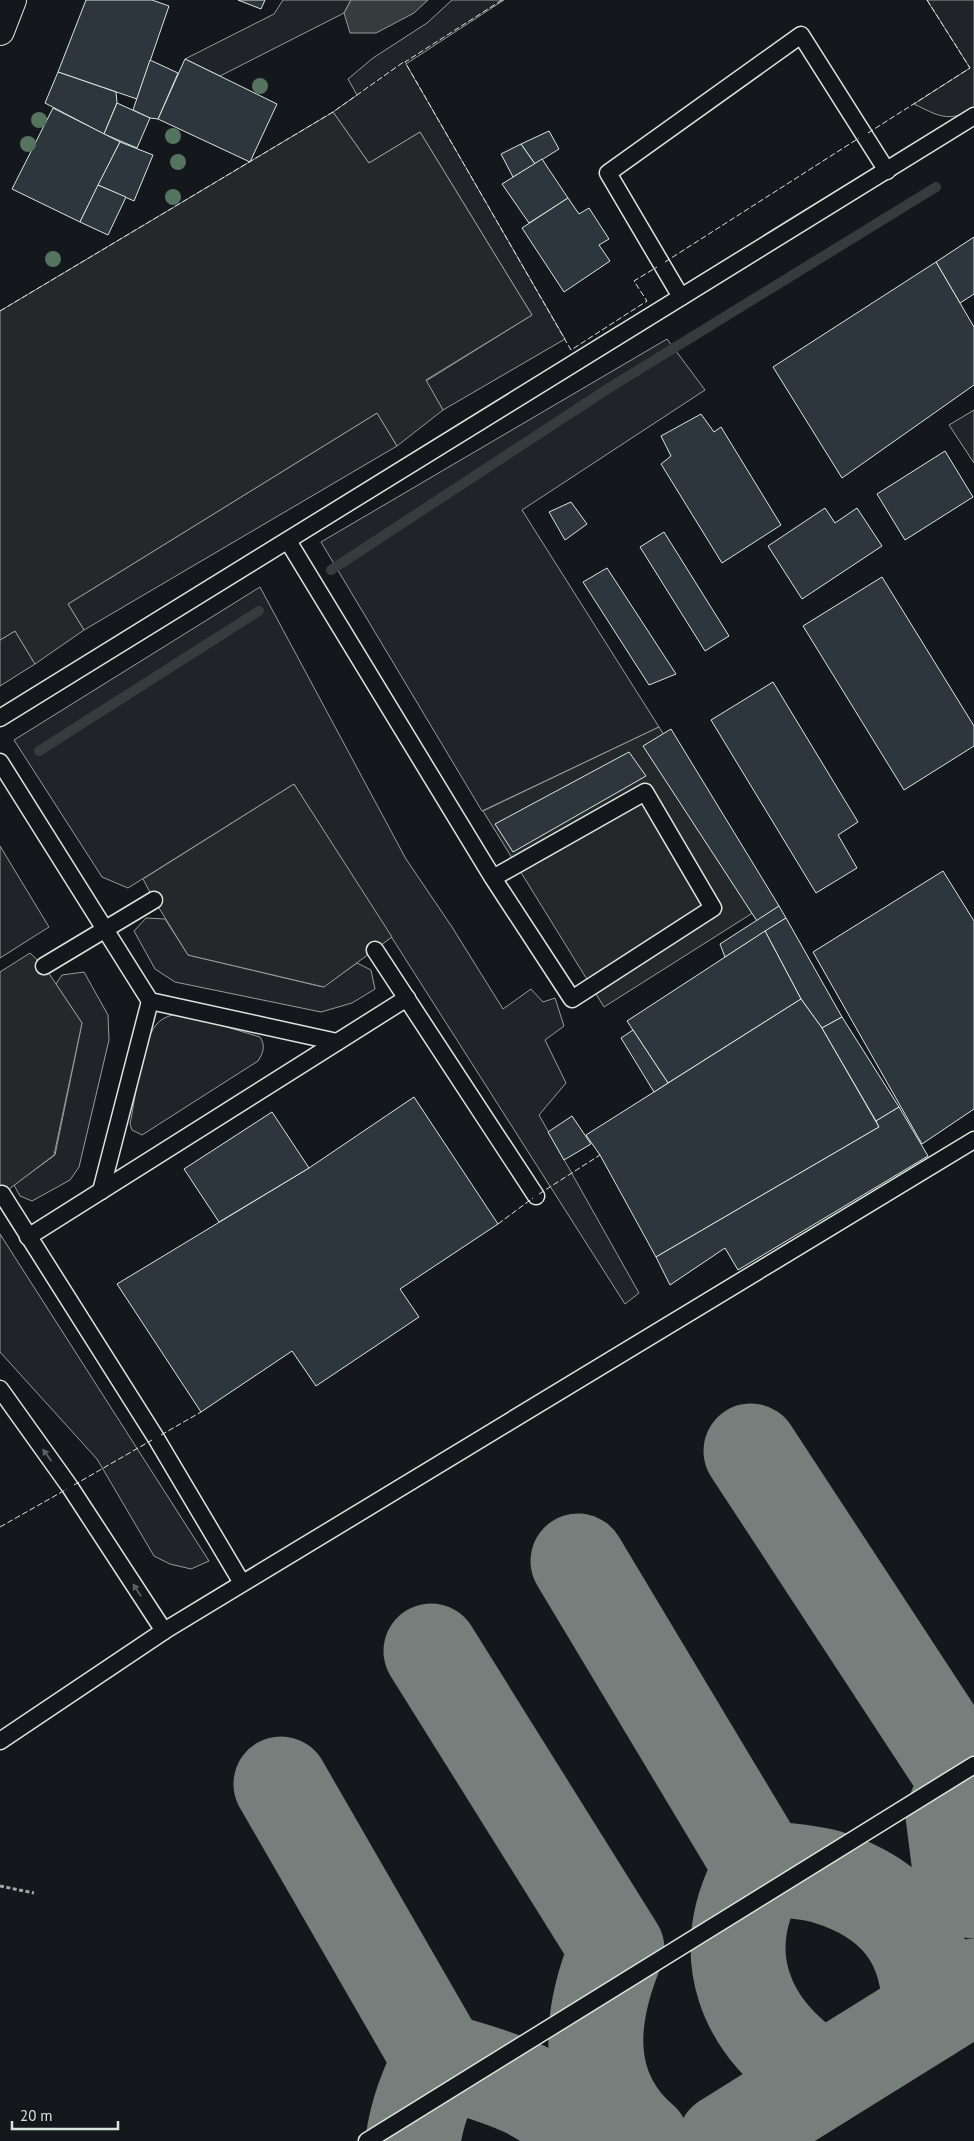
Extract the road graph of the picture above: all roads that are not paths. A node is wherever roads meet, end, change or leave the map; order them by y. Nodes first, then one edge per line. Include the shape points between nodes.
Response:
1 (12, 0) edge
2 (0, 30) edge
3 (974, 116) edge
4 (886, 171) junction
5 (681, 297) junction
6 (288, 541) junction
7 (0, 718) edge
8 (0, 762) edge
9 (493, 878) junction
10 (154, 900) dead end
11 (105, 929) junction
12 (375, 950) dead end
13 (44, 966) dead end
14 (407, 998) junction
15 (150, 1001) junction
16 (336, 1042) junction
17 (974, 1140) edge
18 (101, 1191) junction
19 (2, 1194) dead end
20 (536, 1196) dead end
21 (28, 1237) junction
22 (0, 1389) edge
23 (242, 1583) junction
24 (164, 1630) junction
25 (0, 1741) edge
26 (974, 1765) edge
27 (367, 2141) edge

1 - 2 street
3 - 4 lane
4 - 5 lane
4 - 5 lane via 801,35 608,173
5 - 6 lane
6 - 7 lane
6 - 9 lane
8 - 11 lane
9 - 9 lane via 644,792 713,908 572,999
10 - 11 lane
11 - 13 lane
11 - 15 lane
12 - 14 lane
14 - 16 lane
14 - 20 lane
15 - 16 lane
15 - 18 lane
16 - 18 lane
17 - 23 lane
18 - 21 lane
19 - 21 lane
21 - 23 lane via 156,1438
24 -> 22 lane via 70,1487
23 - 24 lane
24 - 25 lane
26 - 27 lane

